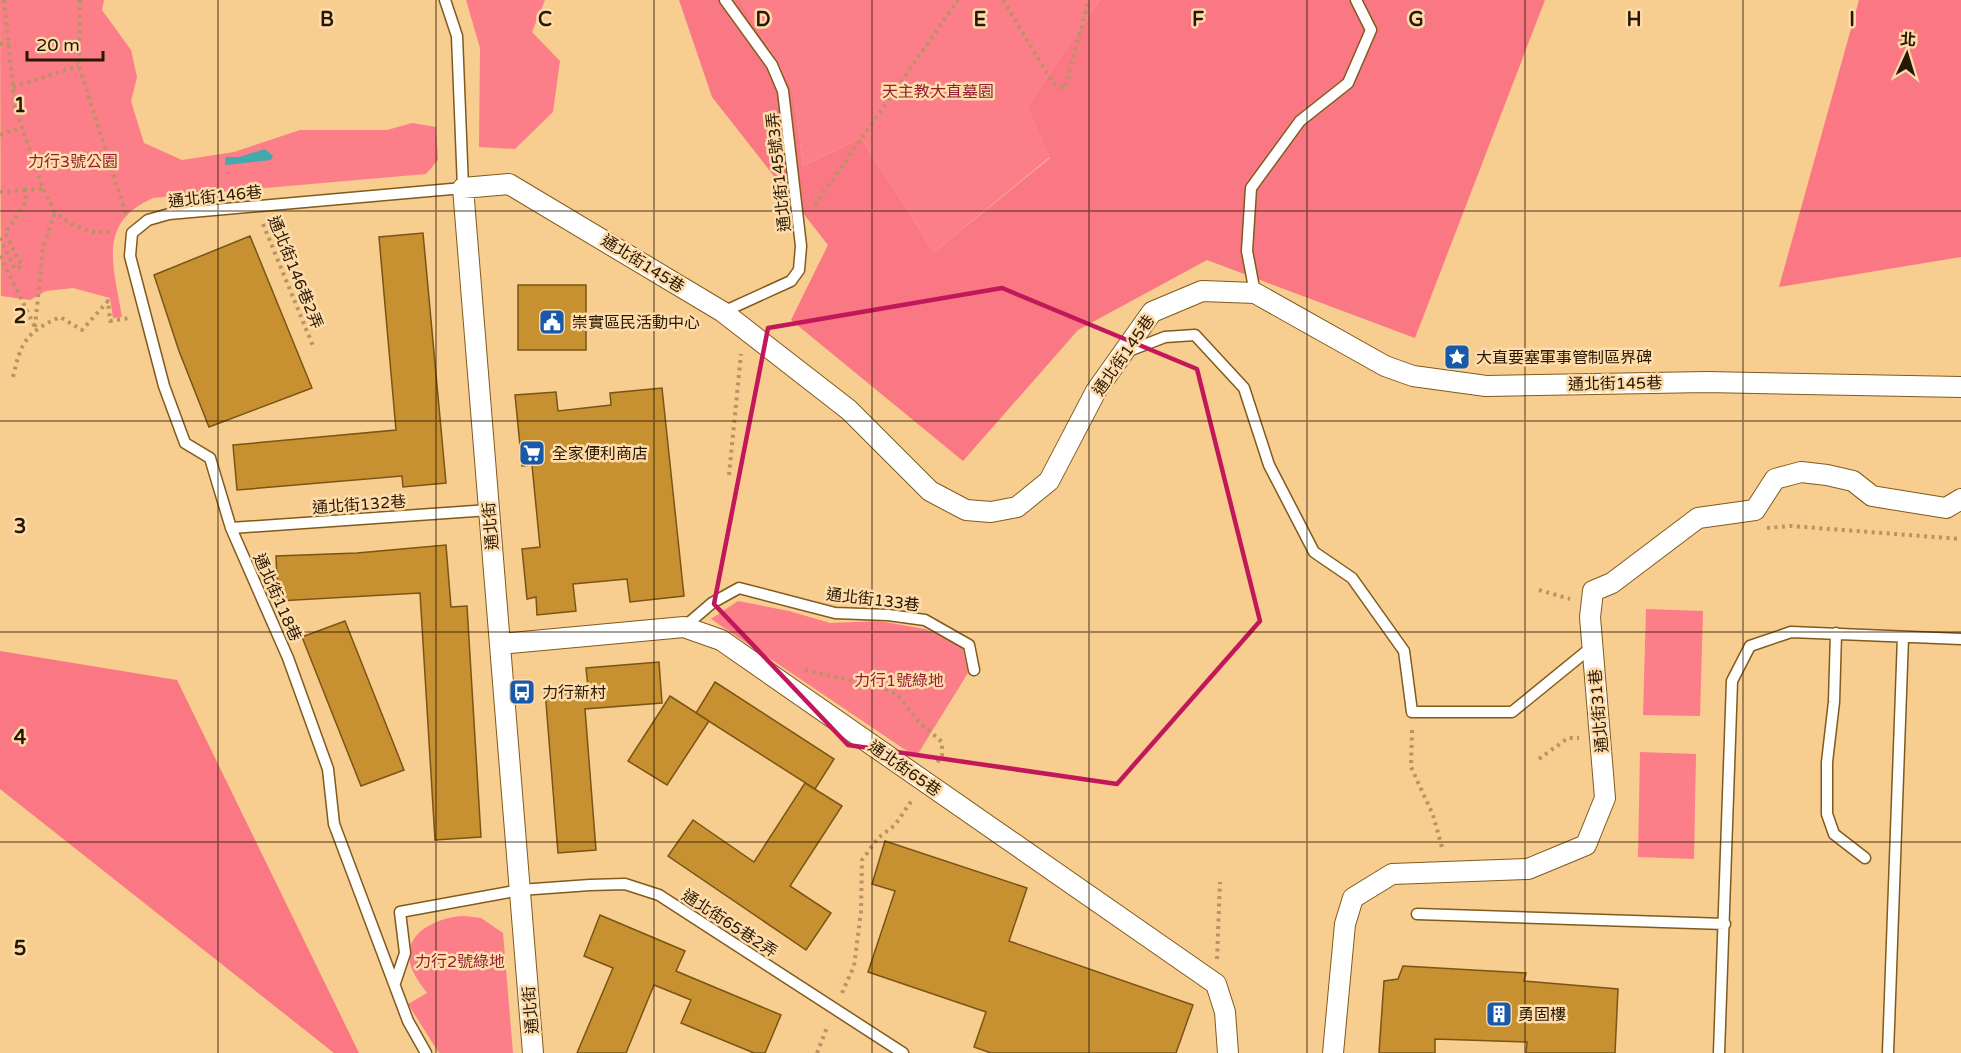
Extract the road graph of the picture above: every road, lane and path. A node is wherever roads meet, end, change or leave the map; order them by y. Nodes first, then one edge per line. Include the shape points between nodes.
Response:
1 (4, 0) edge
2 (80, 0) edge
3 (446, 0) edge
4 (725, 0) edge
5 (958, 0) edge
6 (1003, 0) edge
7 (1089, 0) edge
8 (1356, 0) edge
9 (0, 44) edge
10 (9, 44) junction
11 (79, 66) junction
12 (13, 87) junction
13 (22, 127) junction
14 (0, 135) edge
15 (463, 188) junction
16 (43, 189) junction
17 (25, 190) junction
18 (0, 192) edge
19 (256, 207) junction
20 (55, 212) junction
21 (799, 228) junction
22 (132, 232) junction
23 (0, 238) edge
24 (0, 256) edge
25 (1255, 293) junction
26 (723, 312) junction
27 (145, 316) junction
28 (35, 328) junction
29 (744, 329) junction
30 (313, 346) dead end
31 (1123, 353) junction
32 (13, 377) dead end
33 (1961, 387) edge
34 (729, 476) dead end
35 (1961, 500) edge
36 (489, 510) junction
37 (231, 528) junction
38 (1756, 529) dead end
39 (1961, 538) edge
40 (1539, 590) dead end
41 (1592, 601) junction
42 (684, 627) junction
43 (1836, 633) junction
44 (1903, 637) junction
45 (1961, 639) edge
46 (500, 644) junction
47 (1593, 646) junction
48 (795, 669) dead end
49 (974, 670) dead end
50 (1412, 712) junction
51 (1600, 738) junction
52 (1539, 759) dead end
53 (924, 781) junction
54 (1865, 858) dead end
55 (1449, 872) junction
56 (1220, 882) dead end
57 (520, 890) junction
58 (1417, 914) dead end
59 (1725, 924) junction
60 (395, 983) junction
61 (1216, 984) junction
62 (835, 1009) junction
63 (426, 1053) edge
64 (533, 1053) edge
65 (817, 1053) edge
66 (903, 1053) edge
67 (1228, 1053) edge
68 (1333, 1053) edge
69 (1719, 1053) edge
70 (1888, 1053) edge

1 - 10 path
2 - 11 path
3 - 15 lane, 通北街 via 457,36
4 - 21 lane, 通北街145號3弄 via 772,65 783,91
5 - 21 path
6 - 7 path via 1053,83 1064,89
8 - 25 lane via 1371,30 1348,83 1300,121 1251,188 1247,251
9 - 10 path
10 - 12 path
11 - 12 path
11 - 22 path
12 - 13 path
13 - 14 path
13 - 16 path
15 - 19 lane, 通北街146巷
15 - 26 street, 通北街145巷 via 509,184
15 - 36 street, 通北街
16 - 17 path
16 - 20 path
17 - 18 path
17 - 23 path via 26,202 5,233 22,266 15,269
19 - 22 lane, 通北街146巷 via 170,214 148,220
19 - 30 path, 通北街146巷2弄
20 - 22 path via 92,232
20 - 28 path via 43,248
21 - 26 lane, 通北街145號3弄 via 799,270 791,281
22 - 27 lane, 通北街118巷 via 129,256
24 - 28 path
25 - 31 street, 通北街145巷 via 1202,291 1152,312
25 - 33 street, 通北街145巷 via 1385,366 1413,376 1486,386 1707,382
26 - 29 street, 通北街145巷
27 - 28 path via 110,321 108,301 82,330 60,317
27 - 37 lane, 通北街118巷 via 185,443 210,458
28 - 32 path via 19,348
29 - 31 street, 通北街145巷 via 849,410 930,491 966,510 991,512 1017,507 1049,481 1096,391
29 - 34 path
31 - 50 lane via 1165,337 1195,335 1244,388 1269,465 1314,552 1352,578 1404,651
35 - 41 street via 1946,508 1872,496 1853,481 1801,472 1775,479 1755,510 1698,518 1612,583 1593,591
36 - 37 lane, 通北街132巷
36 - 46 street, 通北街
37 - 60 lane, 通北街118巷 via 288,658 328,769 334,824
38 - 39 path via 1791,526
40 - 41 path via 1572,600
41 - 47 street, 通北街31巷
42 - 46 street, 通北街65巷
42 - 49 lane, 通北街133巷 via 712,603 739,588 836,612 925,620 969,645
42 - 53 street, 通北街65巷 via 721,640
43 - 44 lane
43 - 54 lane via 1827,814 1834,834
43 - 59 lane via 1791,632 1750,646 1732,681
44 - 45 lane
44 - 70 lane
46 - 57 street, 通北街
47 - 50 lane via 1512,712
47 - 51 street, 通北街31巷
48 - 53 path via 830,674 897,694 918,721 942,741 942,755
50 - 55 path via 1411,767 1433,815
51 - 52 path via 1568,738
51 - 55 street, 通北街31巷 via 1605,798 1586,844 1528,869
53 - 61 street, 通北街65巷
53 - 62 path via 895,825 878,838 862,860 854,966
55 - 68 street, 通北街31巷 via 1392,874 1353,898 1345,924
56 - 61 path
57 - 60 lane via 400,912 405,953
57 - 62 lane, 通北街65巷2弄 via 625,884 659,895
57 - 64 street, 通北街
58 - 59 lane
59 - 69 lane
60 - 63 lane, 通北街118巷 via 408,1021
61 - 67 street via 1225,1012
62 - 65 path
62 - 66 lane, 通北街65巷2弄

